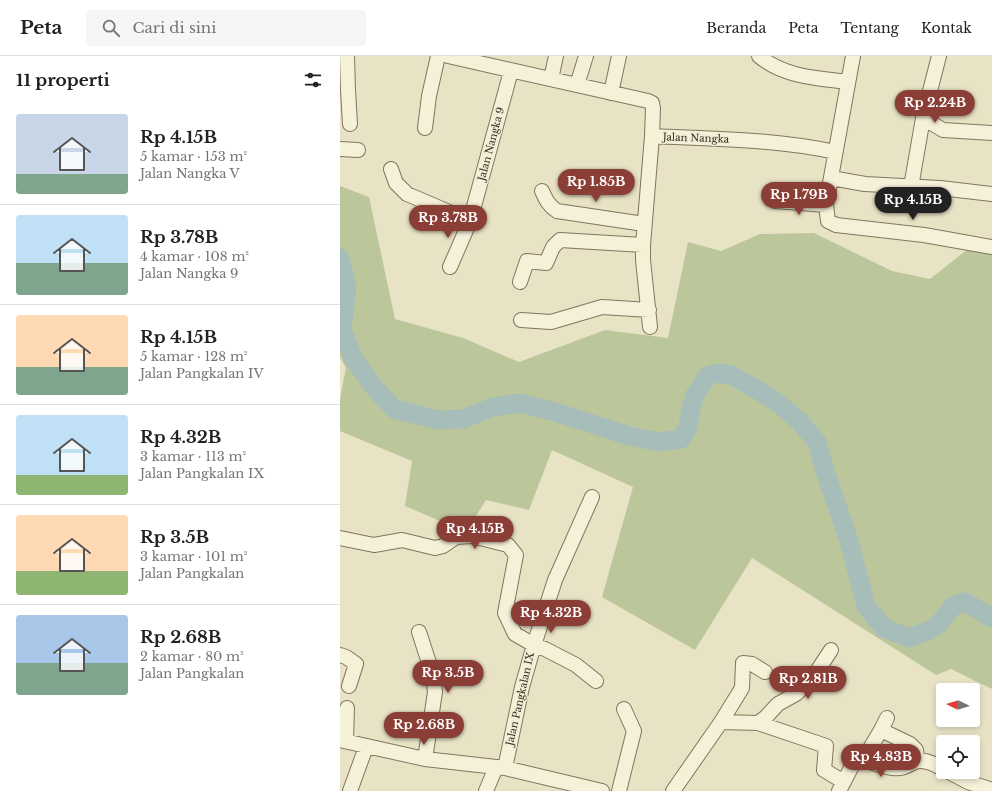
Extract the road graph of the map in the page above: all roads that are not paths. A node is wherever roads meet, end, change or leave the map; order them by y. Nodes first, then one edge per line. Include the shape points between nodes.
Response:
1 (347, 56) edge
2 (438, 56) edge
3 (448, 56) edge
4 (556, 56) edge
5 (586, 56) edge
6 (619, 56) edge
7 (759, 56) edge
8 (853, 56) edge
9 (939, 56) edge
10 (511, 70) junction
11 (551, 80) junction
12 (848, 82) junction
13 (577, 85) junction
14 (611, 93) junction
15 (923, 118) junction
16 (350, 124) dead end
17 (425, 128) dead end
18 (992, 133) edge
19 (652, 136) junction
20 (340, 149) edge
21 (358, 150) dead end
22 (835, 152) junction
23 (391, 169) dead end
24 (831, 178) junction
25 (911, 187) junction
26 (542, 191) dead end
27 (992, 194) edge
28 (775, 201) dead end
29 (826, 205) junction
30 (470, 222) junction
31 (644, 224) junction
32 (643, 245) junction
33 (992, 247) edge
34 (450, 266) dead end
35 (520, 282) dead end
36 (649, 310) junction
37 (521, 320) dead end
38 (650, 327) dead end
39 (592, 497) dead end
40 (340, 538) edge
41 (419, 632) dead end
42 (534, 645) junction
43 (831, 650) dead end
44 (340, 655) edge
45 (765, 672) dead end
46 (596, 681) dead end
47 (348, 686) dead end
48 (347, 708) dead end
49 (624, 709) dead end
50 (721, 722) junction
51 (758, 723) junction
52 (343, 740) edge
53 (366, 747) junction
54 (425, 759) junction
55 (863, 760) junction
56 (918, 761) junction
57 (936, 765) edge
58 (500, 767) junction
59 (962, 779) edge
60 (842, 787) edge
61 (992, 790) edge
62 (350, 791) edge
63 (486, 791) edge
64 (602, 791) edge
65 (619, 791) edge
66 (673, 791) edge

1 - 16 street
2 - 17 street
3 - 10 street, Jalan Nangka
4 - 11 street
5 - 13 street
6 - 14 street
7 - 12 street via 769,64 795,75
8 - 12 street
9 - 15 street
10 - 11 street, Jalan Nangka
10 - 30 street, Jalan Nangka 9
11 - 13 street, Jalan Nangka
12 - 22 street
13 - 14 street, Jalan Nangka
14 - 19 street, Jalan Nangka via 652,103
15 - 18 street via 943,130
15 - 25 street
19 - 22 street, Jalan Nangka via 759,141 803,145
19 - 31 street
20 - 21 street
22 - 24 street
23 - 30 street via 396,183 407,194
24 - 25 street via 865,184
24 - 29 street
25 - 27 street
26 - 31 street via 548,204 557,211
28 - 29 street
29 - 33 street via 828,221 836,225 924,235
30 - 34 street, Jalan Nangka 9
31 - 32 street
32 - 35 street via 560,240 553,247 546,263 527,261
32 - 36 street
36 - 37 street via 602,307 551,322
36 - 38 street
39 - 42 street, Jalan Pangkalan IX via 555,580
40 - 42 street via 374,545 402,540 435,548 456,537 472,536 508,545 516,555 505,613 515,634
41 - 54 street via 433,675 435,692
42 - 46 street via 576,665
42 - 58 street, Jalan Pangkalan IX
43 - 51 street via 812,678 796,694 778,704
44 - 47 street via 356,664
45 - 50 street via 752,664 743,663 742,688
48 - 52 street
49 - 65 street via 634,731
50 - 51 street
50 - 66 street
51 - 60 street via 826,746 824,770
52 - 53 street
53 - 54 street
53 - 62 street
54 - 58 street
55 - 56 street via 892,768 905,768
55 - 56 street via 884,724 916,750
55 - 60 street via 853,764
56 - 57 street
58 - 63 street, Jalan Pangkalan IX
58 - 64 street
59 - 61 street

